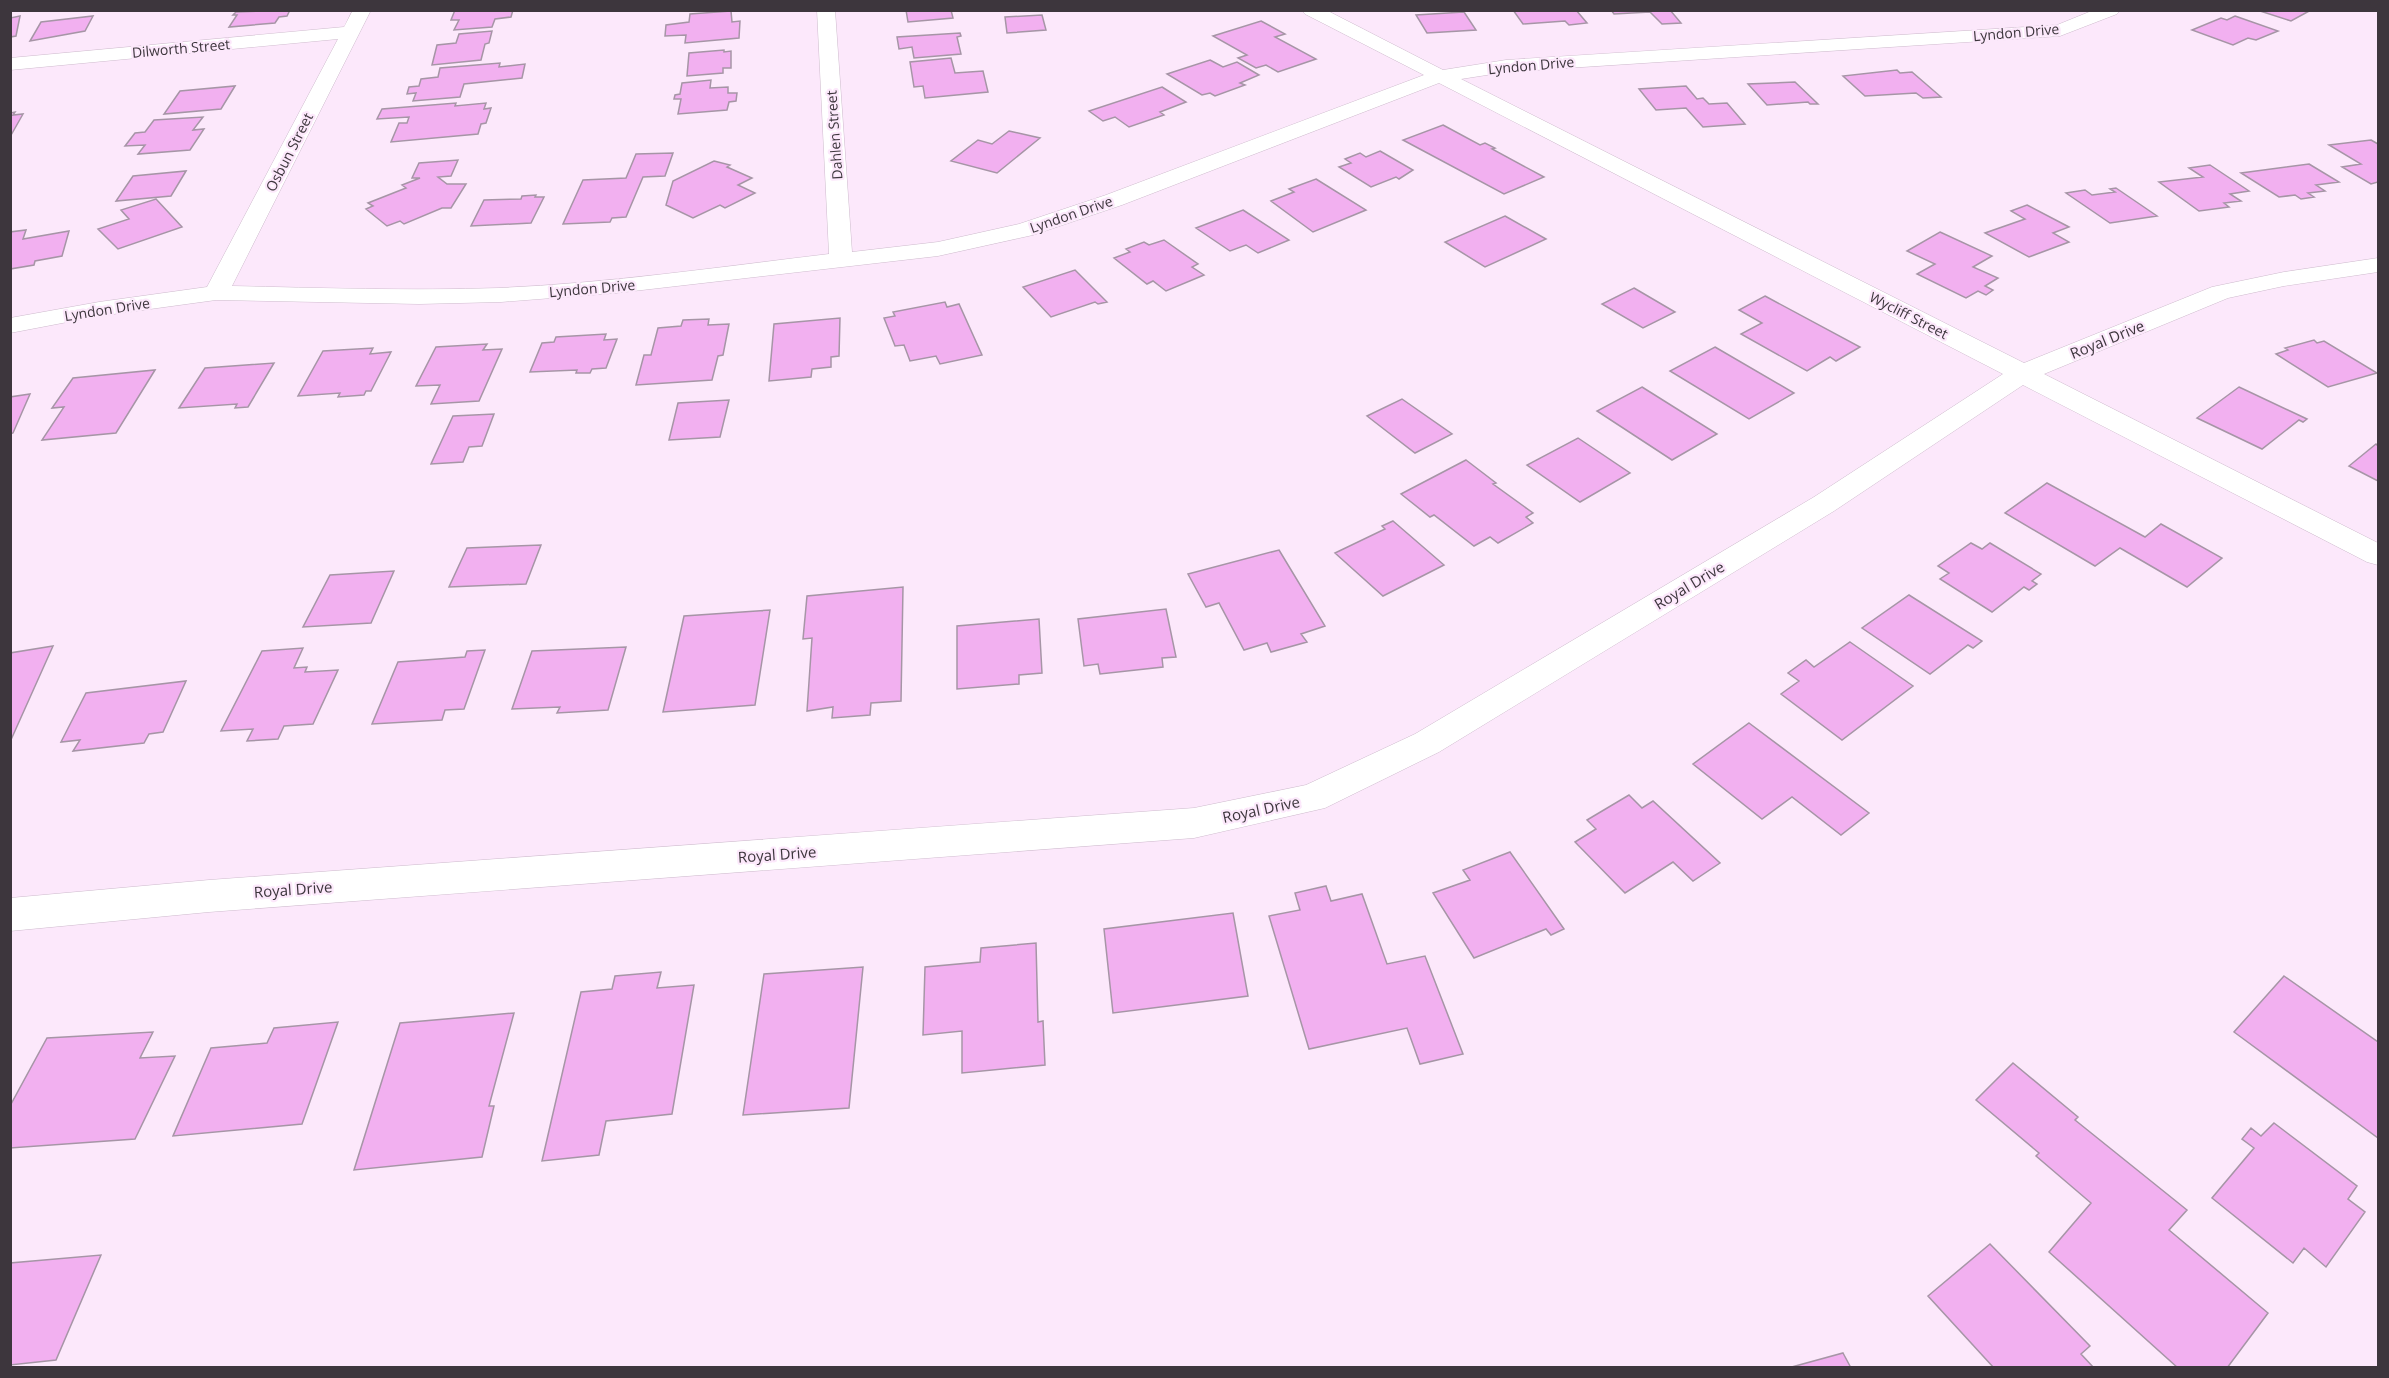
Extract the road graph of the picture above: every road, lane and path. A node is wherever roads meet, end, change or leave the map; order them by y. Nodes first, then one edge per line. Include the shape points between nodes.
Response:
1 (362, 10) edge
2 (826, 10) edge
3 (1311, 10) edge
4 (2110, 10) edge
5 (351, 32) junction
6 (10, 64) edge
7 (1440, 76) junction
8 (842, 260) junction
9 (2379, 265) edge
10 (216, 293) junction
11 (10, 326) edge
12 (2023, 373) junction
13 (2379, 555) edge
14 (10, 915) edge

1 - 5 street, Osbun Street
2 - 8 street, Dahlen Street
3 - 7 street, Wycliff Street
4 - 7 street, Lyndon Drive via 2060,30 1506,66
5 - 6 street, Dilworth Street
5 - 10 street, Osbun Street
7 - 8 street, Lyndon Drive via 1025,230 938,249
7 - 12 street, Wycliff Street
8 - 10 street, Lyndon Drive via 501,295
9 - 12 street, Royal Drive via 2221,292
10 - 11 street, Lyndon Drive
12 - 13 street, Wycliff Street
12 - 14 street, Royal Drive via 1824,504 1427,743 1312,798 1194,823 209,896

